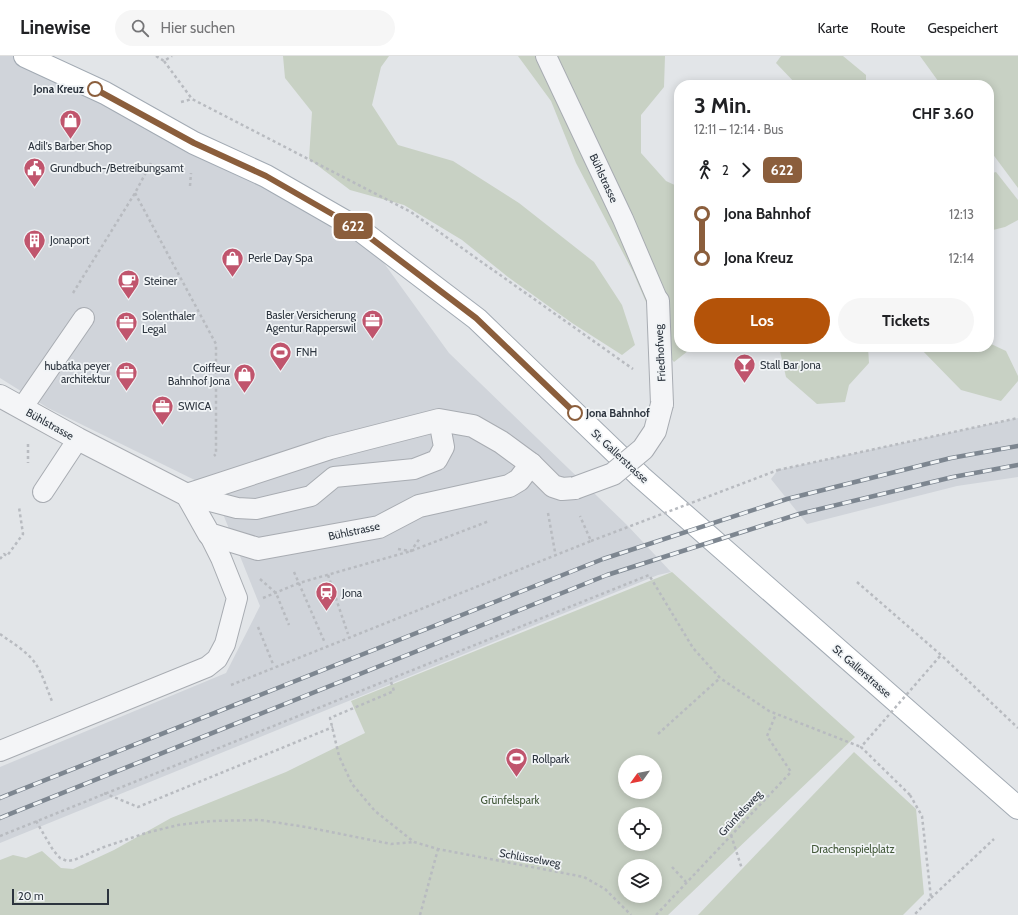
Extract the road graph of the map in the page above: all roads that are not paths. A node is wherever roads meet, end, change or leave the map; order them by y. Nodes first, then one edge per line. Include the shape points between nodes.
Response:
1 (25, 56) edge
2 (546, 56) edge
3 (658, 301) joint
4 (84, 318) dead end
5 (0, 396) edge
6 (22, 408) junction
7 (440, 420) junction
8 (78, 440) junction
9 (531, 464) junction
10 (43, 492) dead end
11 (187, 495) junction
12 (209, 534) junction
13 (0, 751) edge
14 (1018, 808) edge

1 - 14 main road, St. Gallerstrasse via 105,94 194,143 266,176 360,230 384,248 476,318 641,477
2 - 3 lane, Bühlstrasse via 623,219
3 - 9 street, Friedhofweg, bridge via 662,400 655,431 643,449 613,474 575,488 553,486
4 - 6 lane
5 - 6 street, Bühlstrasse
6 - 8 street, Bühlstrasse
7 - 9 street via 473,426
7 - 11 street via 330,448
7 - 11 lane via 444,447 436,460 414,469 334,476 311,496 256,509 237,508
8 - 10 lane
8 - 11 street, Bühlstrasse
9 - 12 street, Bühlstrasse via 519,480 509,486 419,506 379,527 258,550
11 - 12 street
12 - 13 lane via 222,558 237,598 225,644 217,658 207,666

